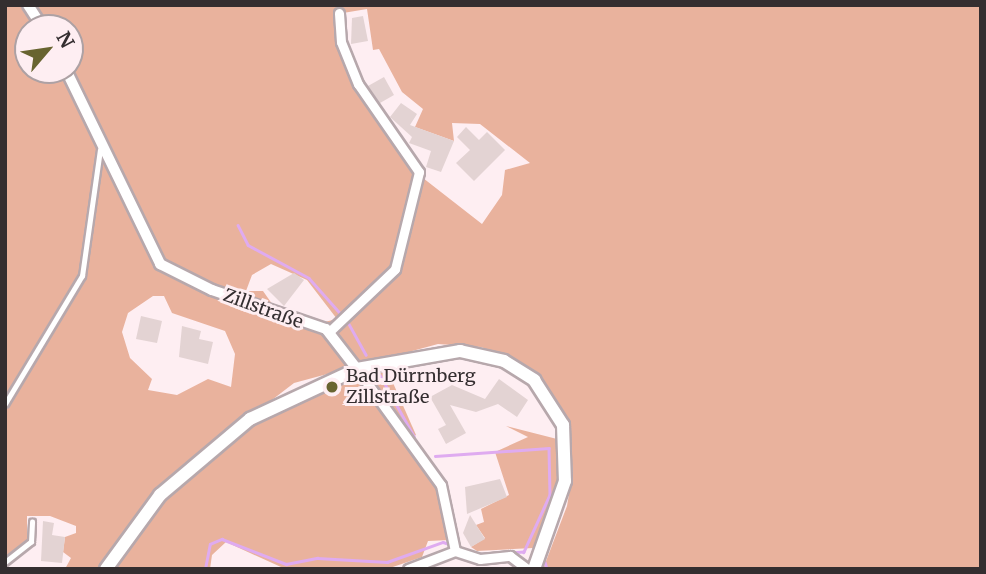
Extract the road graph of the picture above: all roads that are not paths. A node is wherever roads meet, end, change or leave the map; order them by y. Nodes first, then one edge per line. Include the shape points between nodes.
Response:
1 (339, 13) dead end
2 (72, 84) edge
3 (100, 150) junction
4 (330, 331) junction
5 (357, 369) junction
6 (5, 404) edge
7 (32, 522) dead end
8 (454, 547) junction
9 (540, 551) junction
10 (5, 562) edge
11 (524, 565) edge
12 (106, 569) edge
13 (408, 569) edge
14 (534, 569) edge

1 - 4 street via 341,42 358,84 419,172 395,269
2 - 3 street, Zillstraße
3 - 4 street, Zillstraße via 165,269
3 - 6 lane via 82,276
4 - 5 street
5 - 8 street via 441,485
5 - 9 main road via 460,351 504,360 534,380 563,425 567,465
5 - 12 main road via 274,405 205,452 160,495
7 - 10 lane via 34,538
8 - 11 street
8 - 13 street
9 - 11 street
9 - 14 main road

